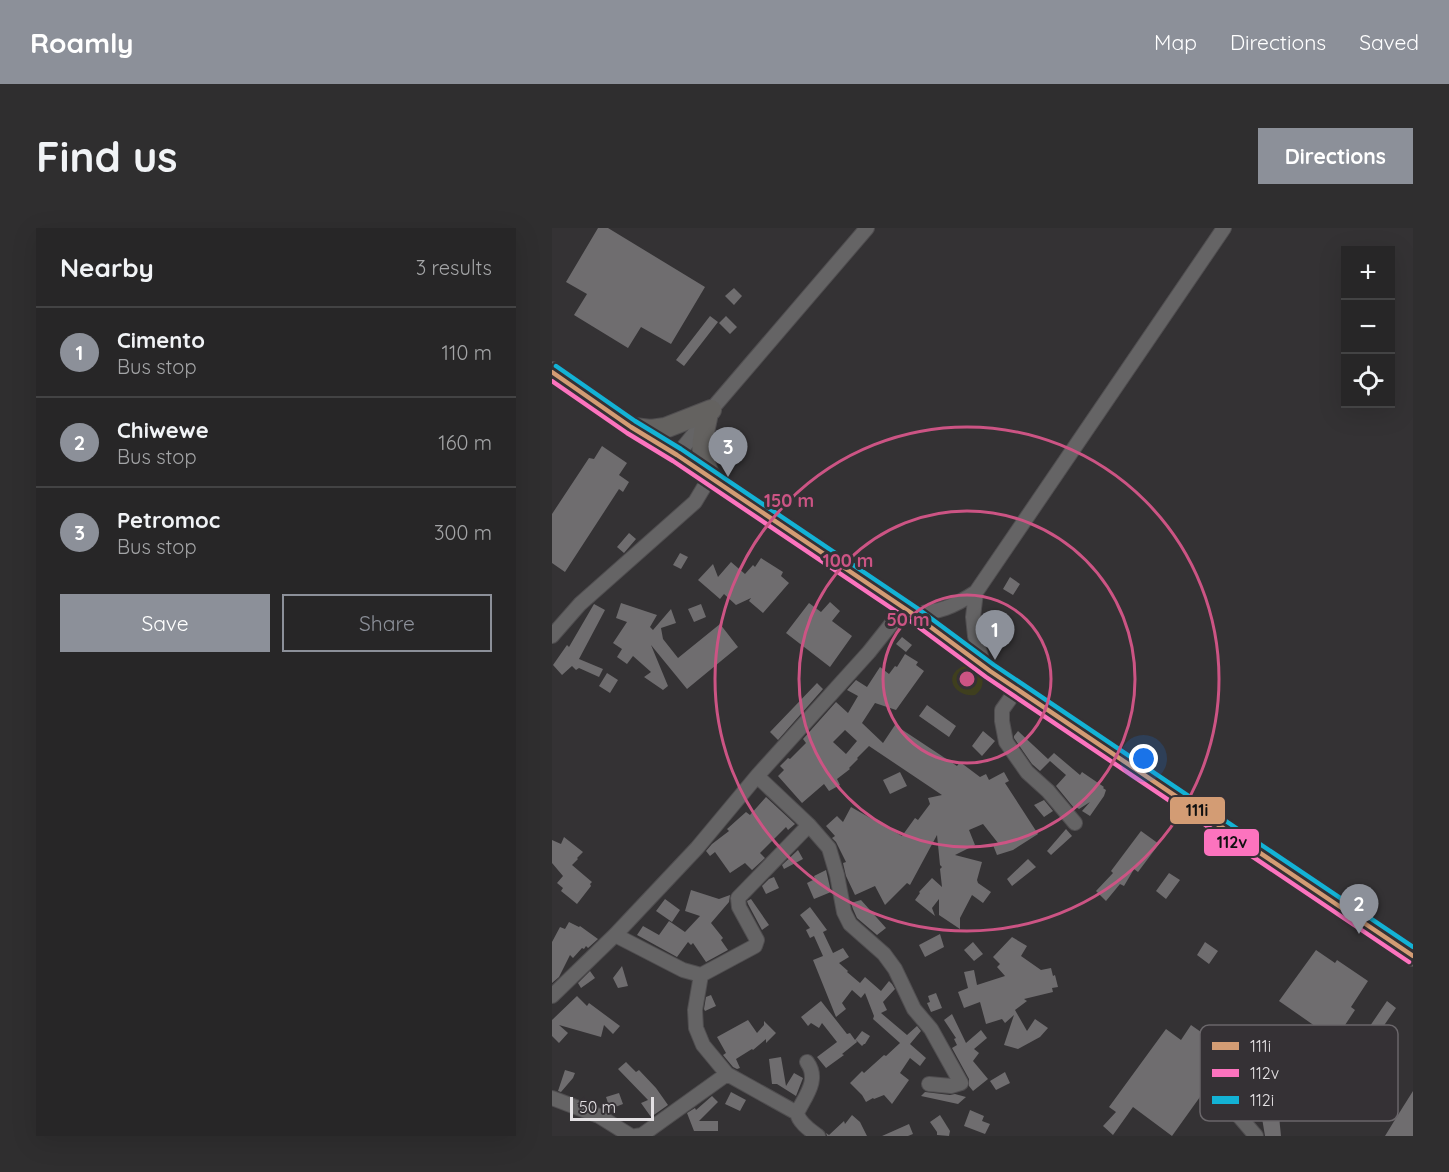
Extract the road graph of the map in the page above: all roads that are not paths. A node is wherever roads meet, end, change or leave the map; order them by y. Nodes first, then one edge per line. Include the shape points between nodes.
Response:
1 (867, 228) edge
2 (1224, 228) edge
3 (552, 372) edge
4 (709, 414) junction
5 (632, 427) junction
6 (677, 455) junction
7 (710, 477) junction
8 (976, 592) junction
9 (908, 611) junction
10 (552, 636) edge
11 (984, 666) junction
12 (1017, 689) junction
13 (757, 776) junction
14 (1075, 823) dead end
15 (809, 825) junction
16 (615, 935) junction
17 (1413, 957) edge
18 (701, 975) junction
19 (552, 996) edge
20 (807, 1062) dead end
21 (727, 1074) junction
22 (929, 1083) dead end
23 (552, 1098) edge
24 (797, 1113) junction
25 (1242, 1121) edge
26 (631, 1136) edge
27 (637, 1136) edge
28 (818, 1136) edge
29 (1256, 1136) edge

1 - 4 street
2 - 8 street
3 - 5 main road
4 - 5 main road via 665,428
4 - 6 street
4 - 7 main road via 702,441
5 - 6 main road
6 - 7 main road
7 - 9 main road
7 - 10 street via 695,502 580,604
8 - 9 street via 958,604 930,613
8 - 11 street via 975,636
9 - 11 main road
9 - 13 street
11 - 12 main road
12 - 14 street via 1002,710 1006,742 1027,772
12 - 17 main road
13 - 15 street
13 - 16 street via 697,848
15 - 18 street via 738,898 757,940 755,946
15 - 22 street via 829,848 850,924 895,969 914,1010 931,1029 961,1083
16 - 18 street via 683,970
16 - 19 street
18 - 21 street via 696,1028 703,1045
20 - 24 street via 813,1081
21 - 24 street
21 - 27 street
23 - 26 street via 598,1116
24 - 28 street via 801,1122
25 - 29 street

